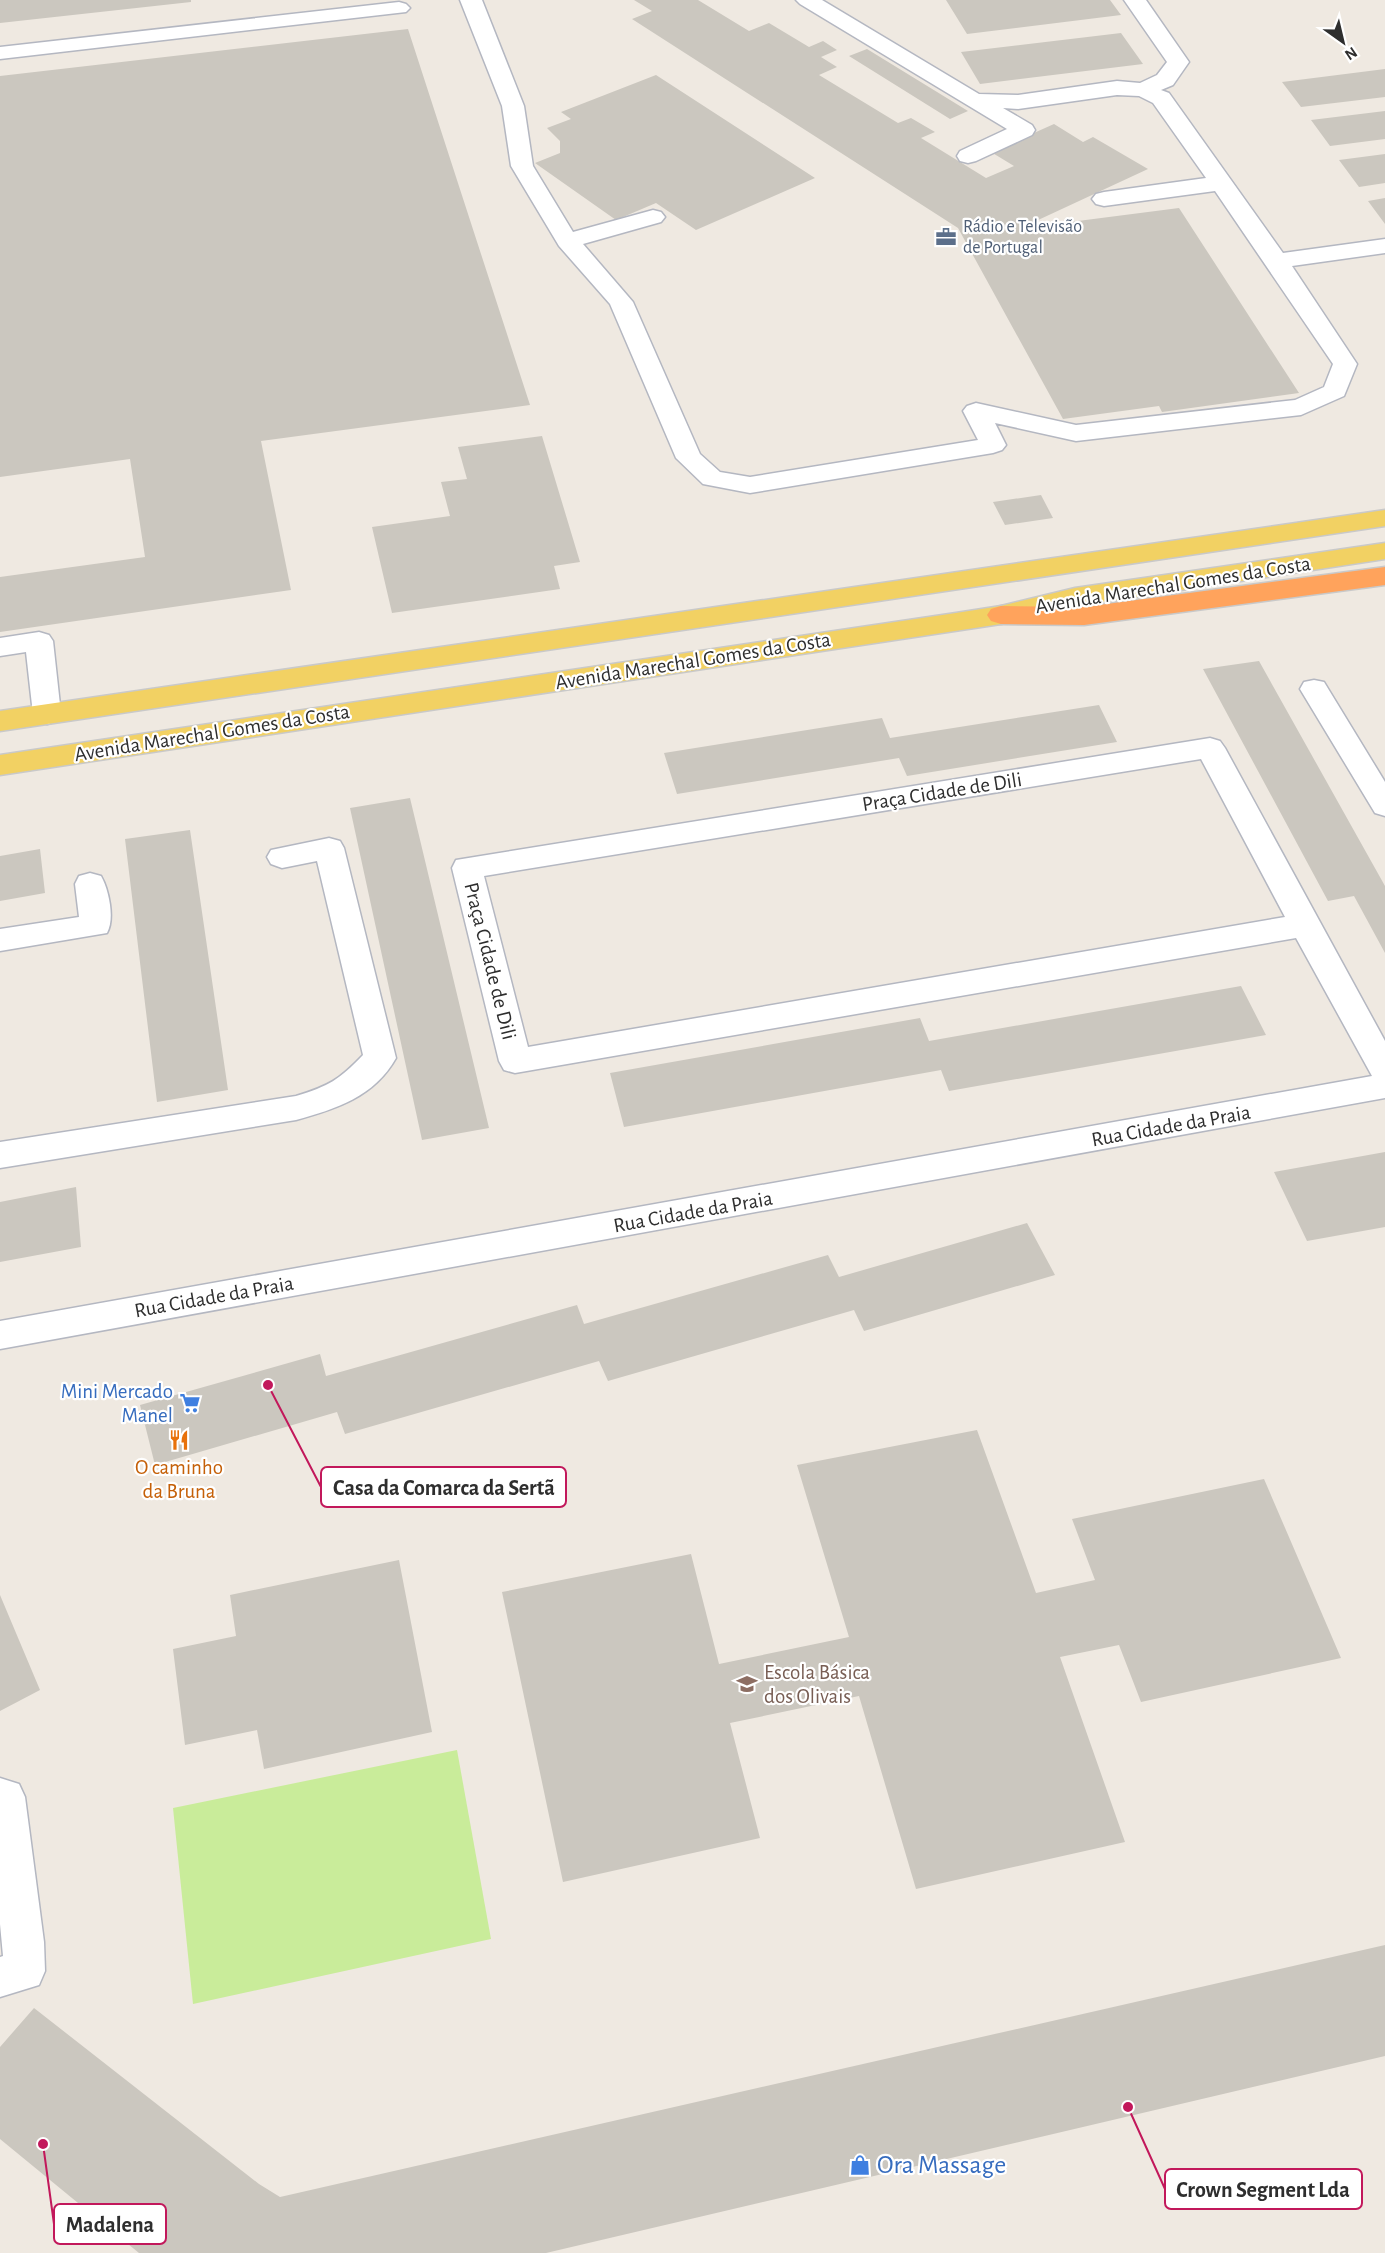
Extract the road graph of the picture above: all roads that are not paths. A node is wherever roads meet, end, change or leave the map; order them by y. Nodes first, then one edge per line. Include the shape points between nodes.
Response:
1 (471, 0) edge
2 (807, 0) edge
3 (1118, 0) edge
4 (1136, 0) edge
5 (399, 8) dead end
6 (0, 53) edge
7 (1170, 74) junction
8 (1143, 90) junction
9 (975, 100) junction
10 (968, 156) dead end
11 (1221, 183) junction
12 (1104, 199) dead end
13 (653, 218) dead end
14 (567, 241) junction
15 (1383, 246) dead end
16 (1277, 261) junction
17 (1385, 518) edge
18 (1385, 551) edge
19 (1385, 576) edge
20 (1001, 615) junction
21 (0, 647) edge
22 (1314, 689) dead end
23 (47, 714) junction
24 (0, 721) edge
25 (0, 765) edge
26 (1385, 806) edge
27 (282, 856) dead end
28 (90, 884) dead end
29 (1304, 925) junction
30 (0, 940) edge
31 (1385, 1070) edge
32 (1385, 1086) edge
33 (0, 1155) edge
34 (0, 1335) edge
35 (0, 1797) edge
36 (0, 1977) edge

1 - 14 street via 513,106 522,166
2 - 9 street
3 - 7 street
4 - 7 street via 1178,62
5 - 6 street
7 - 8 street
8 - 9 street via 1117,88 1018,102
8 - 11 street via 1161,98
9 - 10 street via 1024,130
11 - 12 street
11 - 16 street
13 - 14 street
14 - 16 street via 621,302 689,458 712,478 750,485 993,445 976,411 1076,433 1301,407 1335,391 1345,364
15 - 16 street
17 - 23 main road, Avenida Marechal Gomes da Costa
18 - 20 main road, Avenida Marechal Gomes da Costa via 1075,597
19 - 20 highway via 1084,616
20 - 25 main road, Avenida Marechal Gomes da Costa
21 - 23 street via 39,641
22 - 26 street
23 - 24 main road, Avenida Marechal Gomes da Costa
27 - 33 street via 328,848 380,1058 374,1065 353,1086 331,1098 296,1108
28 - 30 street via 96,925
29 - 29 street, Praça Cidade de Dili via 1210,748 467,868 515,1061
29 - 31 street, Praça Cidade de Dili
32 - 34 street, Rua Cidade da Praia
35 - 36 street via 5,1797 24,1971

